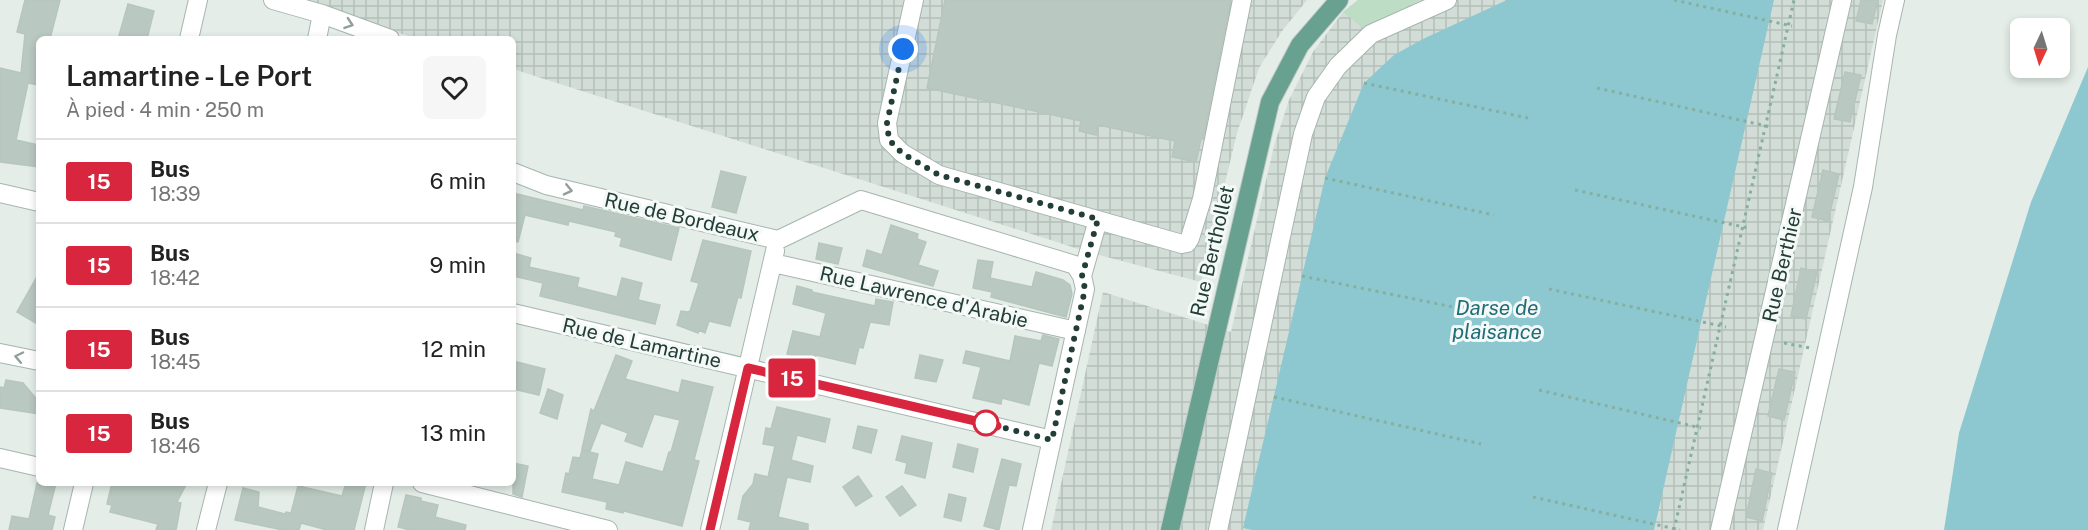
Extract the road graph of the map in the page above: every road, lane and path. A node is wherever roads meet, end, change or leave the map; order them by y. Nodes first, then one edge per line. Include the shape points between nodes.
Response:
1 (198, 0) edge
2 (273, 0) edge
3 (914, 0) edge
4 (1242, 0) edge
5 (1339, 0) edge
6 (1447, 0) edge
7 (1674, 0) edge
8 (1794, 0) edge
9 (1842, 0) edge
10 (1895, 0) edge
11 (322, 14) junction
12 (1790, 25) junction
13 (190, 36) edge
14 (318, 36) edge
15 (382, 36) edge
16 (1364, 83) dead end
17 (1597, 88) dead end
18 (1527, 118) dead end
19 (1769, 127) junction
20 (516, 173) edge
21 (1325, 178) dead end
22 (1575, 190) dead end
23 (0, 193) edge
24 (36, 201) edge
25 (1494, 214) dead end
26 (1098, 219) junction
27 (1746, 227) junction
28 (778, 240) junction
29 (773, 263) junction
30 (1082, 276) junction
31 (1302, 276) dead end
32 (1549, 289) dead end
33 (516, 314) edge
34 (1507, 318) dead end
35 (1721, 326) junction
36 (1726, 327) dead end
37 (1076, 331) junction
38 (1784, 343) dead end
39 (1827, 351) junction
40 (0, 353) edge
41 (36, 360) edge
42 (748, 368) junction
43 (1539, 390) dead end
44 (1274, 398) dead end
45 (1699, 428) junction
46 (1052, 440) junction
47 (1480, 444) dead end
48 (0, 458) edge
49 (36, 466) edge
50 (83, 486) edge
51 (217, 486) edge
52 (383, 486) edge
53 (433, 486) edge
54 (1533, 496) dead end
55 (589, 528) edge
56 (1674, 529) edge
57 (73, 530) edge
58 (206, 530) edge
59 (374, 530) edge
60 (608, 530) edge
61 (710, 530) edge
62 (1032, 530) edge
63 (1170, 530) edge
64 (1218, 530) edge
65 (1680, 530) edge
66 (1720, 530) edge
67 (1787, 530) edge

1 - 13 street
2 - 11 street
3 - 26 street via 887,123 889,140 902,153 939,175
4 - 26 street via 1202,199 1187,243
5 - 63 main road, Rue Berthollet via 1300,45 1270,102
6 - 64 street via 1371,34 1338,66 1316,97 1303,134
7 - 12 path
8 - 12 path
9 - 66 street, Rue Berthier
10 - 39 street via 1863,187
11 - 14 street
11 -> 15 street
12 - 19 path
16 - 18 path
17 - 19 path
19 - 27 path
20 -> 28 street, Rue de Bordeaux via 546,185
21 - 25 path
22 - 27 path
23 - 24 street
26 - 30 street
27 - 35 path
28 - 29 street
28 - 30 street, Rue de Bordeaux via 861,200 1075,265
29 - 37 street, Rue Lawrence d'Arabie
29 - 42 street
30 - 37 street via 1085,289
31 - 34 path
32 - 35 path
33 - 42 street, Rue de Lamartine
35 - 36 path
35 - 45 path
37 - 46 street
38 - 39 path
39 - 67 street
41 -> 40 street
42 - 46 street, Rue de Lamartine
42 - 61 street
43 - 45 path
44 - 47 path
45 - 56 path
46 - 62 street
48 - 49 street
50 - 57 street
51 - 58 street
52 - 59 street
53 - 55 street
54 - 56 path
55 - 60 street
56 - 65 path

